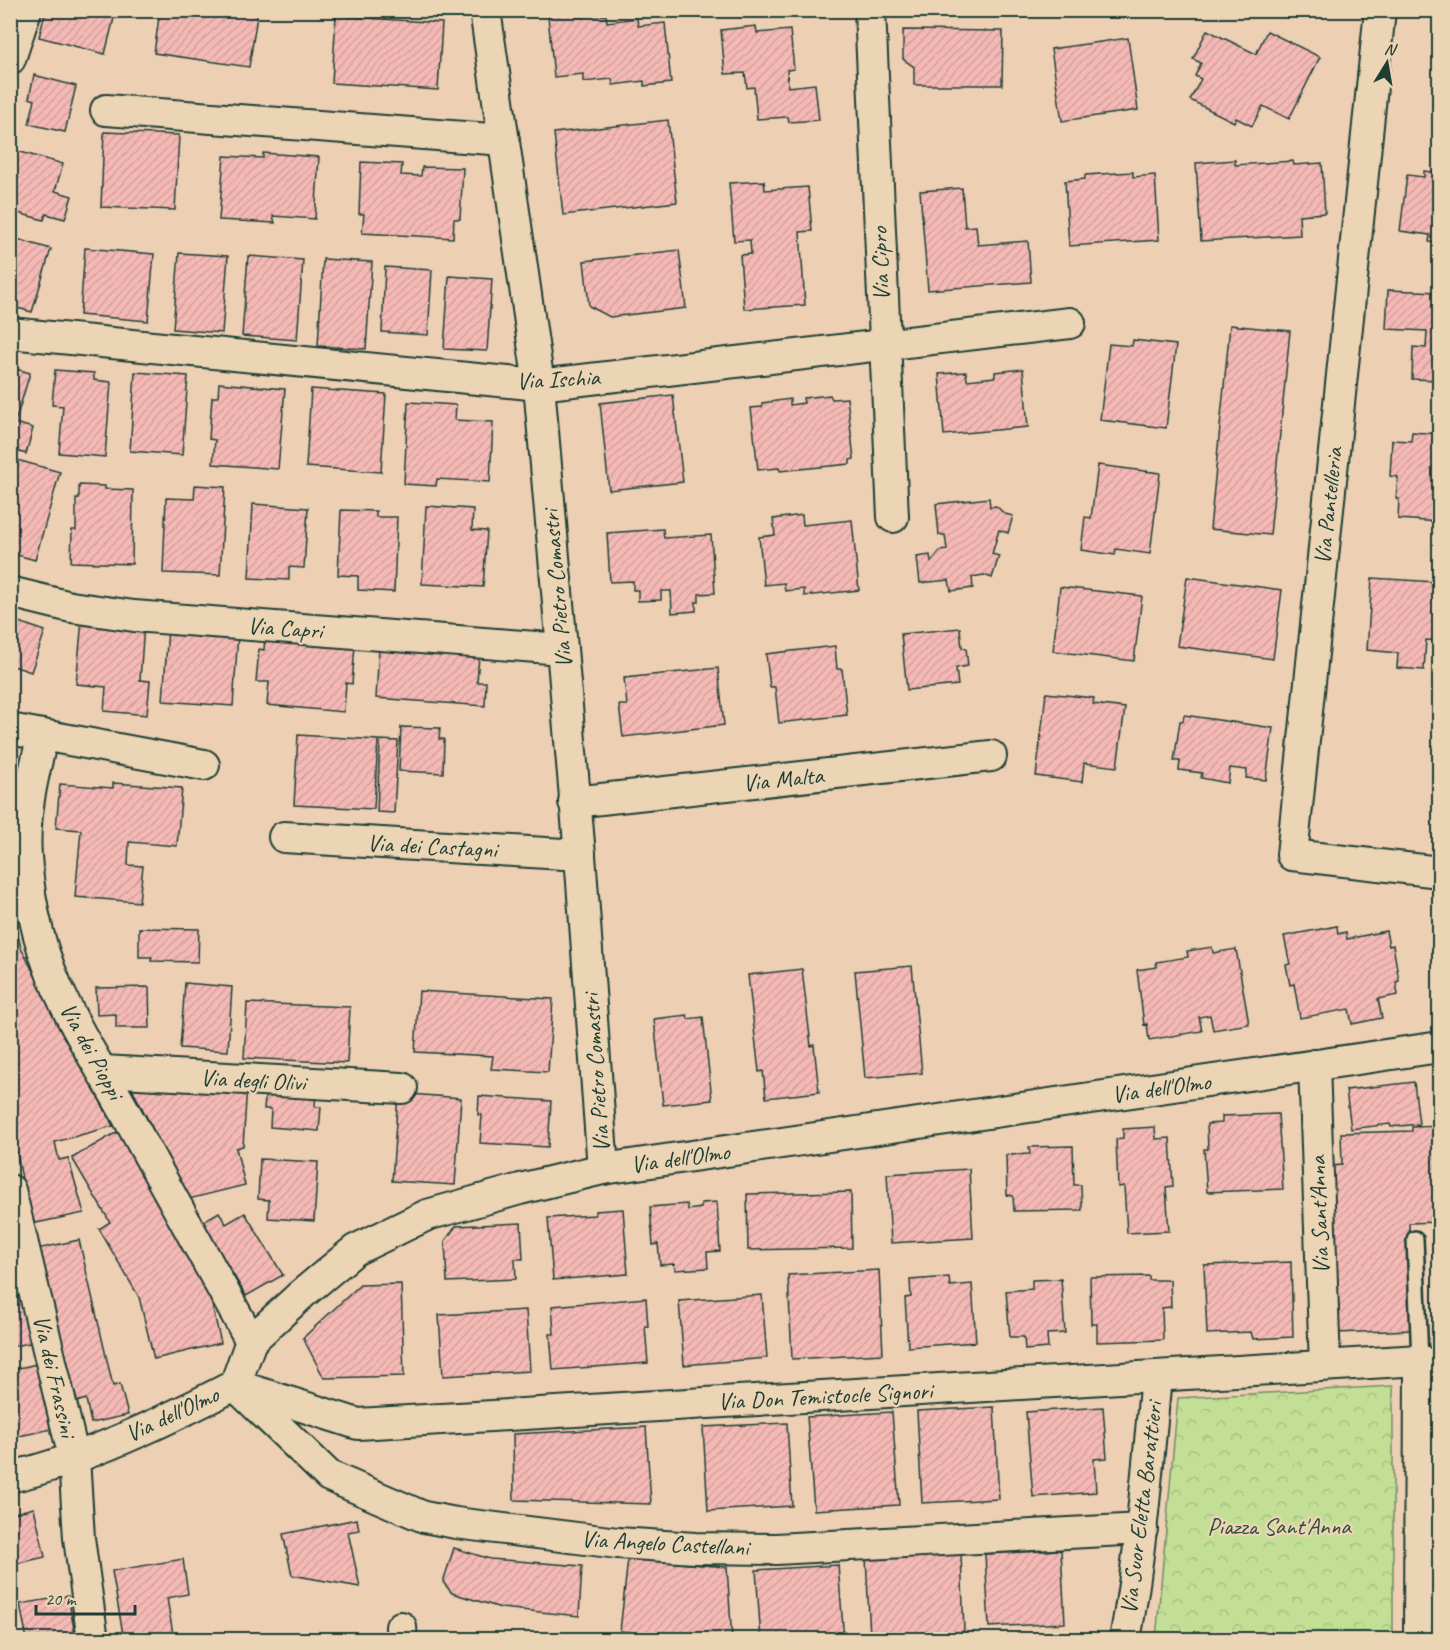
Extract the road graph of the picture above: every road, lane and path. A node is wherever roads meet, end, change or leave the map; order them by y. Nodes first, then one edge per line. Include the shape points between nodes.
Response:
1 (26, 10) edge
2 (485, 10) edge
3 (870, 10) edge
4 (1380, 10) edge
5 (10, 59) edge
6 (106, 110) dead end
7 (504, 140) junction
8 (1070, 323) dead end
9 (10, 333) edge
10 (884, 346) junction
11 (539, 385) junction
12 (893, 517) dead end
13 (10, 592) edge
14 (562, 649) junction
15 (10, 729) edge
16 (43, 735) junction
17 (991, 756) dead end
18 (204, 765) dead end
19 (574, 802) junction
20 (284, 837) dead end
21 (580, 855) junction
22 (1440, 873) edge
23 (1440, 1047) edge
24 (1314, 1065) junction
25 (103, 1071) junction
26 (402, 1088) dead end
27 (603, 1169) junction
28 (10, 1190) edge
29 (1415, 1239) dead end
30 (251, 1341) junction
31 (1420, 1360) junction
32 (1325, 1365) junction
33 (1156, 1376) junction
34 (235, 1385) junction
35 (74, 1458) junction
36 (10, 1478) edge
37 (1142, 1529) junction
38 (1429, 1532) edge
39 (93, 1640) edge
40 (1125, 1640) edge
41 (1419, 1640) edge

1 - 5 street
2 - 7 street, Via Pietro Comastri
3 - 10 street, Via Cipro
4 - 22 street, Via Pantelleria via 1292,855
6 - 7 street
7 - 11 street, Via Pietro Comastri
8 - 10 street, Via Ischia
9 - 11 street, Via Ischia
10 - 11 street, Via Ischia
10 - 12 street, Via Cipro
11 - 14 street, Via Pietro Comastri
13 - 14 street, Via Capri via 124,615
14 - 19 street, Via Pietro Comastri
15 - 16 street
16 - 18 street
16 - 25 street, Via dei Pioppi via 26,825 33,908 58,990
17 - 19 street, Via Malta
19 - 21 street, Via Pietro Comastri
20 - 21 street, Via dei Castagni
21 - 27 street, Via Pietro Comastri
23 - 24 street, Via dell'Olmo
24 - 27 street, Via dell'Olmo
24 - 32 street, Via Sant'Anna
25 - 26 street, Via degli Olivi
25 - 30 street, Via dei Pioppi
27 - 30 street, Via dell'Olmo via 427,1215 355,1250
28 - 35 street, Via dei Frassini
29 - 31 lane
30 - 34 street, Via dell'Olmo
31 - 32 street, Via Don Temistocle Signori
31 - 38 street
32 - 33 street, Via Don Temistocle Signori
33 - 34 street, Via Don Temistocle Signori via 358,1424
33 - 37 street, Via Suor Eletta Barattieri
34 - 35 street, Via dell'Olmo
34 - 37 street, Via Angelo Castellani via 329,1476 442,1521 618,1543 776,1549
35 - 36 street, Via dell'Olmo
35 - 39 street, Via dei Frassini via 79,1538
37 - 40 street, Via Suor Eletta Barattieri
38 - 41 street

